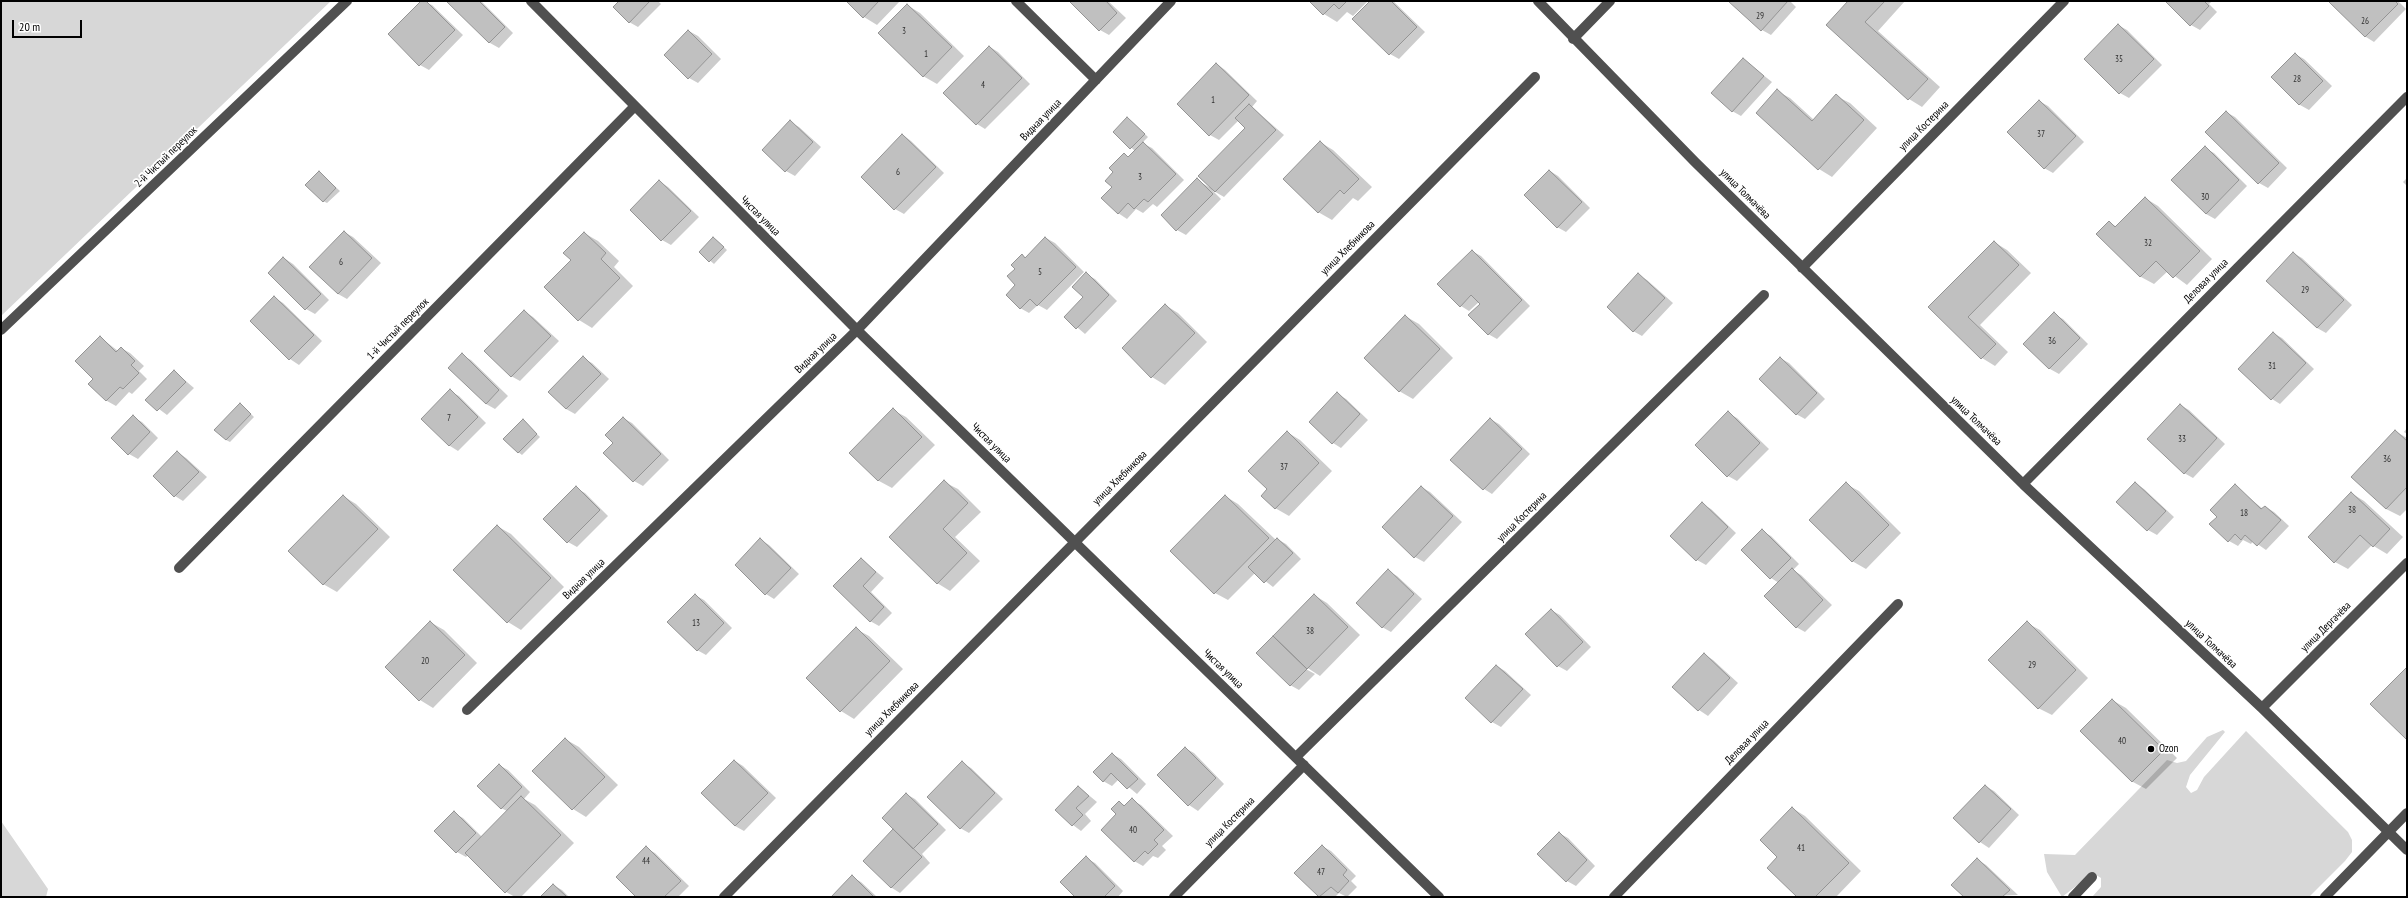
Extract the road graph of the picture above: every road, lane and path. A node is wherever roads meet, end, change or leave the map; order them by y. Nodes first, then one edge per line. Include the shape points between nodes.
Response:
1 (347, 1) edge
2 (531, 1) edge
3 (1016, 1) edge
4 (1171, 1) edge
5 (1538, 1) edge
6 (1610, 1) edge
7 (2064, 1) edge
8 (1573, 39) junction
9 (1535, 77) dead end
10 (1096, 80) junction
11 (2407, 97) edge
12 (634, 107) junction
13 (1802, 268) junction
14 (1764, 295) dead end
15 (1, 330) edge
16 (857, 330) junction
17 (2023, 484) junction
18 (1074, 541) junction
19 (2407, 563) edge
20 (179, 568) dead end
21 (1898, 604) dead end
22 (2262, 708) junction
23 (467, 710) dead end
24 (1296, 757) junction
25 (1304, 765) junction
26 (2407, 813) edge
27 (2388, 831) junction
28 (2407, 850) edge
29 (2092, 877) dead end
30 (724, 897) edge
31 (1174, 897) edge
32 (1440, 897) edge
33 (1614, 897) edge
34 (2073, 897) edge
35 (2325, 897) edge

1 - 15 street, 2-й Чистый переулок
2 - 12 street, Чистая улица
3 - 10 street
4 - 10 street, Видная улица
5 - 8 street, улица Толмачёва
6 - 8 street
7 - 13 street, улица Костерина
8 - 13 street, улица Толмачёва
9 - 18 street, улица Хлебникова
10 - 16 street, Видная улица
11 - 17 street, Деловая улица
12 - 16 street, Чистая улица
12 - 20 street, 1-й Чистый переулок
13 - 17 street, улица Толмачёва
14 - 24 street, улица Костерина
16 - 18 street, Чистая улица
16 - 23 street, Видная улица
17 - 22 street, улица Толмачёва
18 - 24 street, Чистая улица
18 - 30 street, улица Хлебникова
19 - 22 street, улица Дергачёва
21 - 33 street, Деловая улица
22 - 27 street, улица Толмачёва
24 - 25 street, Чистая улица
25 - 31 street, улица Костерина
25 - 32 street, Чистая улица
26 - 27 street
27 - 28 street, улица Толмачёва
27 - 35 street
29 - 34 street

